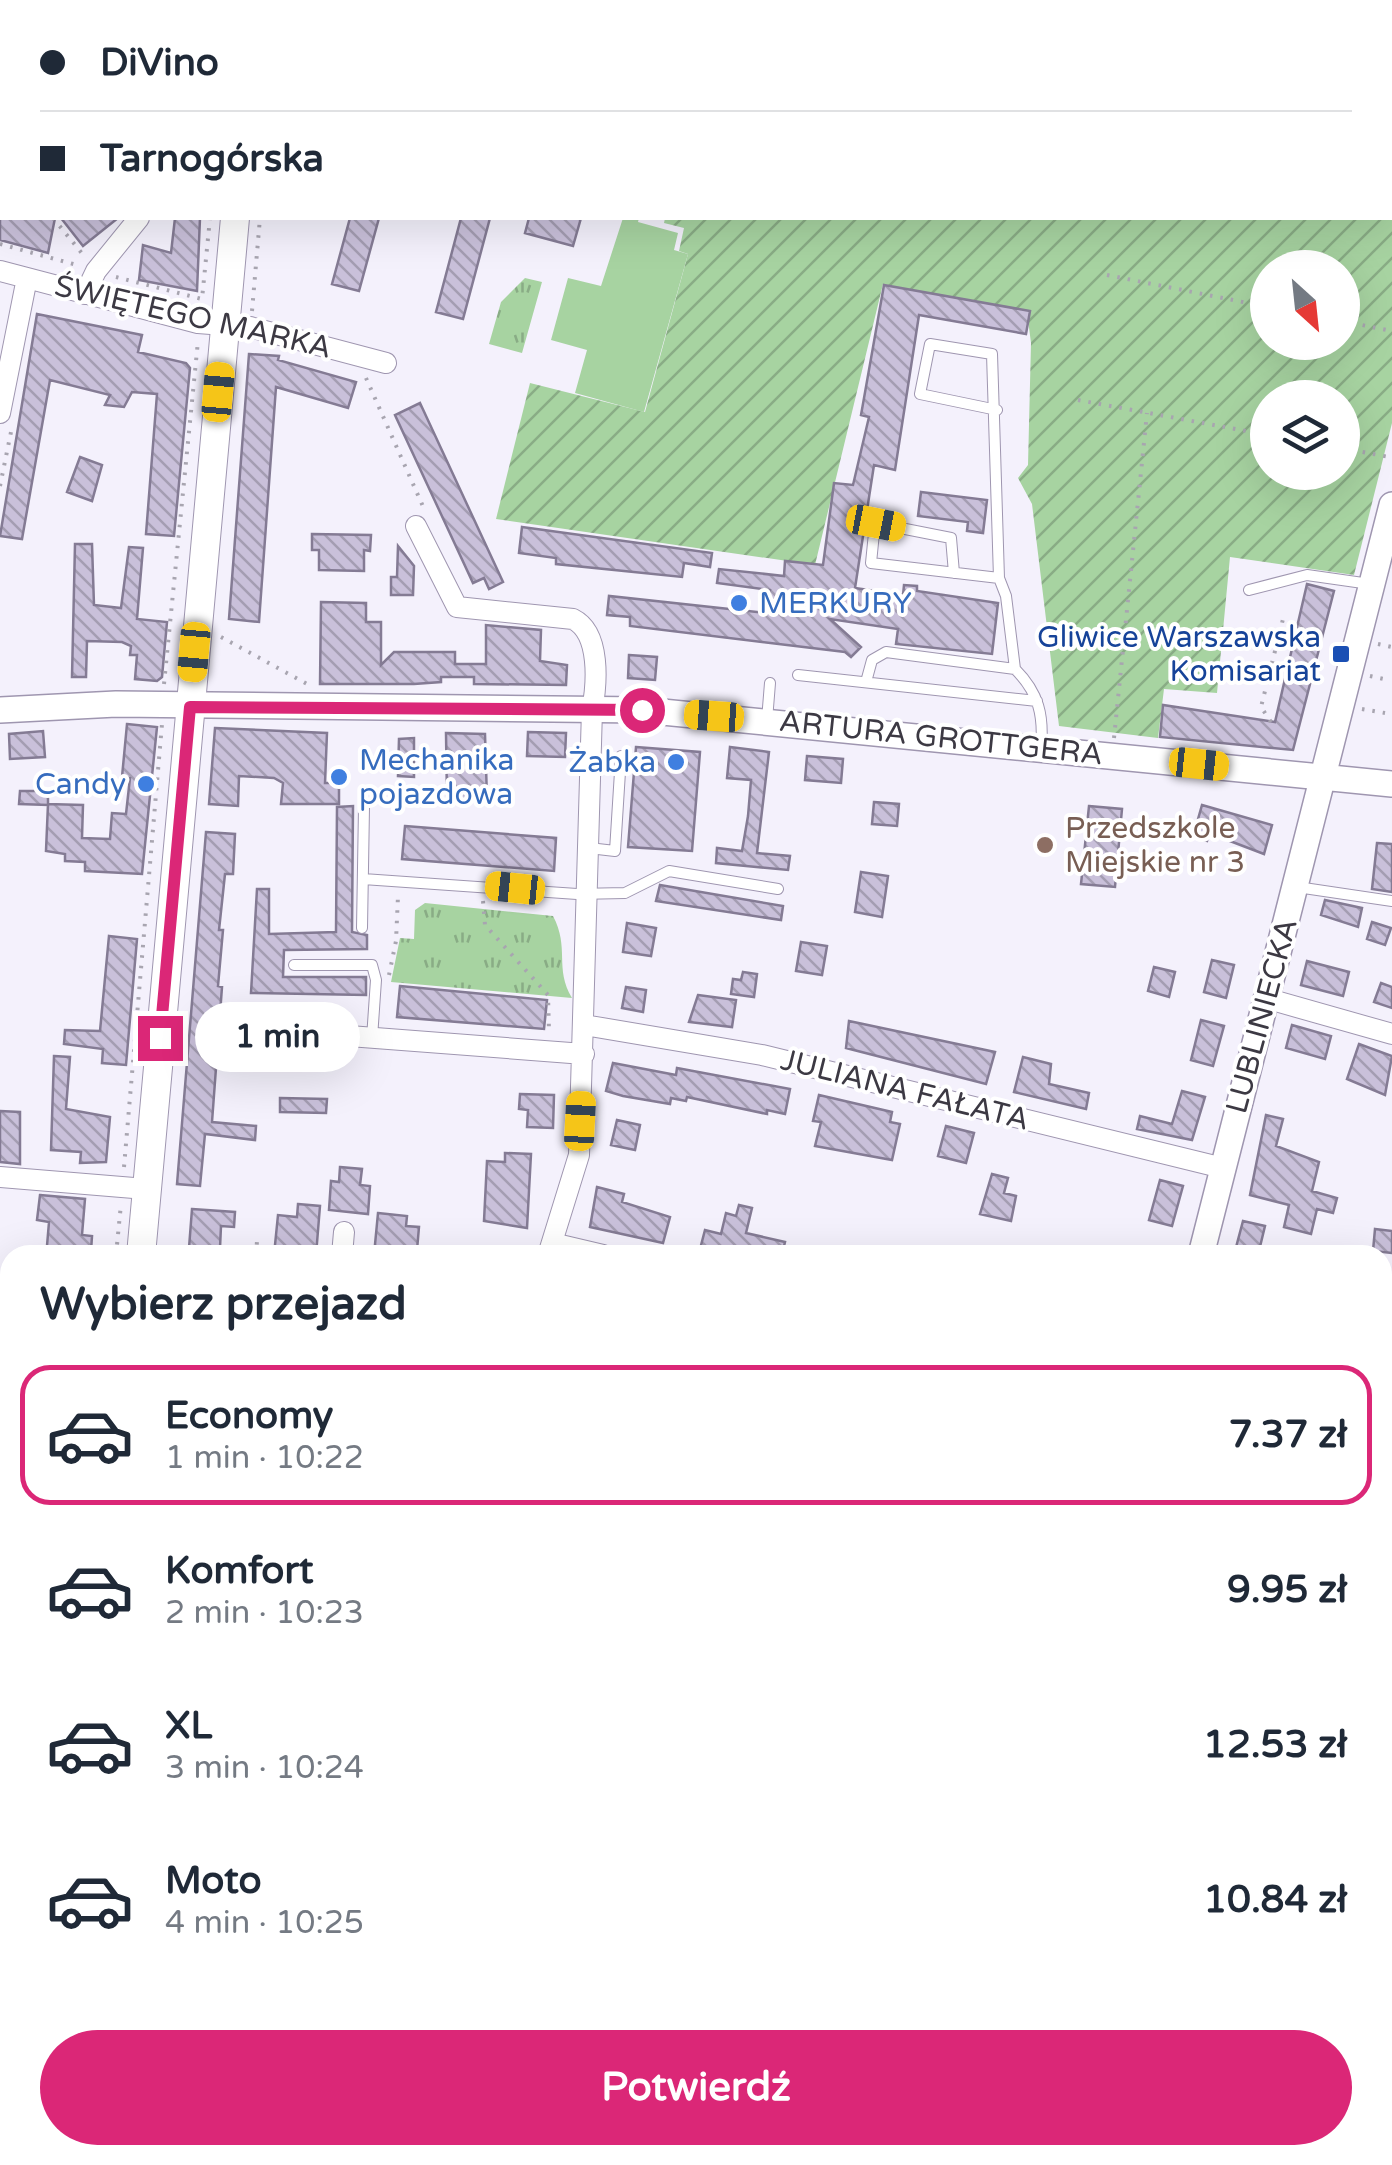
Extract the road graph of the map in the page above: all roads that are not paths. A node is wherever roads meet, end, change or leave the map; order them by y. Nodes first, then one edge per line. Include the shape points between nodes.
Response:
1 (137, 220) edge
2 (235, 220) edge
3 (0, 271) edge
4 (27, 278) junction
5 (85, 294) junction
6 (238, 326) junction
7 (386, 363) dead end
8 (997, 410) junction
9 (0, 413) edge
10 (1392, 505) edge
11 (421, 519) road end
12 (954, 574) junction
13 (999, 578) junction
14 (1372, 585) junction
15 (1249, 590) dead end
16 (1016, 669) junction
17 (798, 674) dead end
18 (866, 682) junction
19 (770, 683) dead end
20 (1038, 702) junction
21 (190, 707) junction
22 (0, 710) edge
23 (592, 710) junction
24 (766, 721) junction
25 (1041, 748) junction
26 (621, 756) dead end
27 (1323, 778) junction
28 (1392, 784) edge
29 (364, 807) dead end
30 (589, 848) junction
31 (363, 879) junction
32 (1296, 887) junction
33 (778, 889) dead end
34 (588, 894) junction
35 (1392, 901) edge
36 (362, 928) dead end
37 (294, 965) dead end
38 (1265, 998) junction
39 (584, 1025) junction
40 (1392, 1034) edge
41 (336, 1035) dead end
42 (372, 1038) junction
43 (584, 1054) junction
44 (1223, 1168) junction
45 (0, 1177) edge
46 (135, 1180) junction
47 (344, 1232) dead end
48 (140, 1245) edge
49 (343, 1245) edge
50 (551, 1245) edge
51 (1204, 1245) edge

1 - 5 street
2 - 6 main road
3 - 4 street, ŚWIĘTEGO MARKA
4 - 5 street, ŚWIĘTEGO MARKA
4 - 9 street
5 - 6 street, ŚWIĘTEGO MARKA via 198,324
6 - 7 street, ŚWIĘTEGO MARKA
6 - 21 main road
8 - 8 lane via 992,354 930,344 920,394
8 - 13 lane
10 - 14 street, LUBLINIECKA
11 - 23 street via 457,606 579,621 595,670
12 - 12 lane via 870,563 876,523 951,538
12 - 13 lane
13 - 16 lane
14 - 15 lane via 1308,575
14 - 27 street, LUBLINIECKA
16 - 18 lane via 886,652 872,660
16 - 20 lane
17 - 18 lane
18 - 20 lane
19 - 24 lane
20 - 25 lane
21 - 22 street, ARTURA GROTTGERA
21 - 23 street, ARTURA GROTTGERA
21 - 46 main road
23 - 24 street, ARTURA GROTTGERA
23 - 30 street
24 - 25 street, ARTURA GROTTGERA
25 - 27 street, ARTURA GROTTGERA
26 - 30 lane via 615,851
27 - 28 street, ARTURA GROTTGERA
27 - 32 street, LUBLINIECKA
29 - 31 lane
30 - 34 street
31 - 34 lane
31 - 36 lane
32 - 35 lane
32 - 38 street, LUBLINIECKA
33 - 34 lane via 669,870 634,892
34 - 39 street
37 - 42 lane via 372,965
38 - 40 street
38 - 44 street, LUBLINIECKA
39 - 43 street
39 - 44 street, JULIANA FAŁATA via 762,1055
41 - 42 street
42 - 43 street
43 - 50 street via 578,1155
44 - 51 street, LUBLINIECKA
45 - 46 street
46 - 48 main road
47 - 49 street

